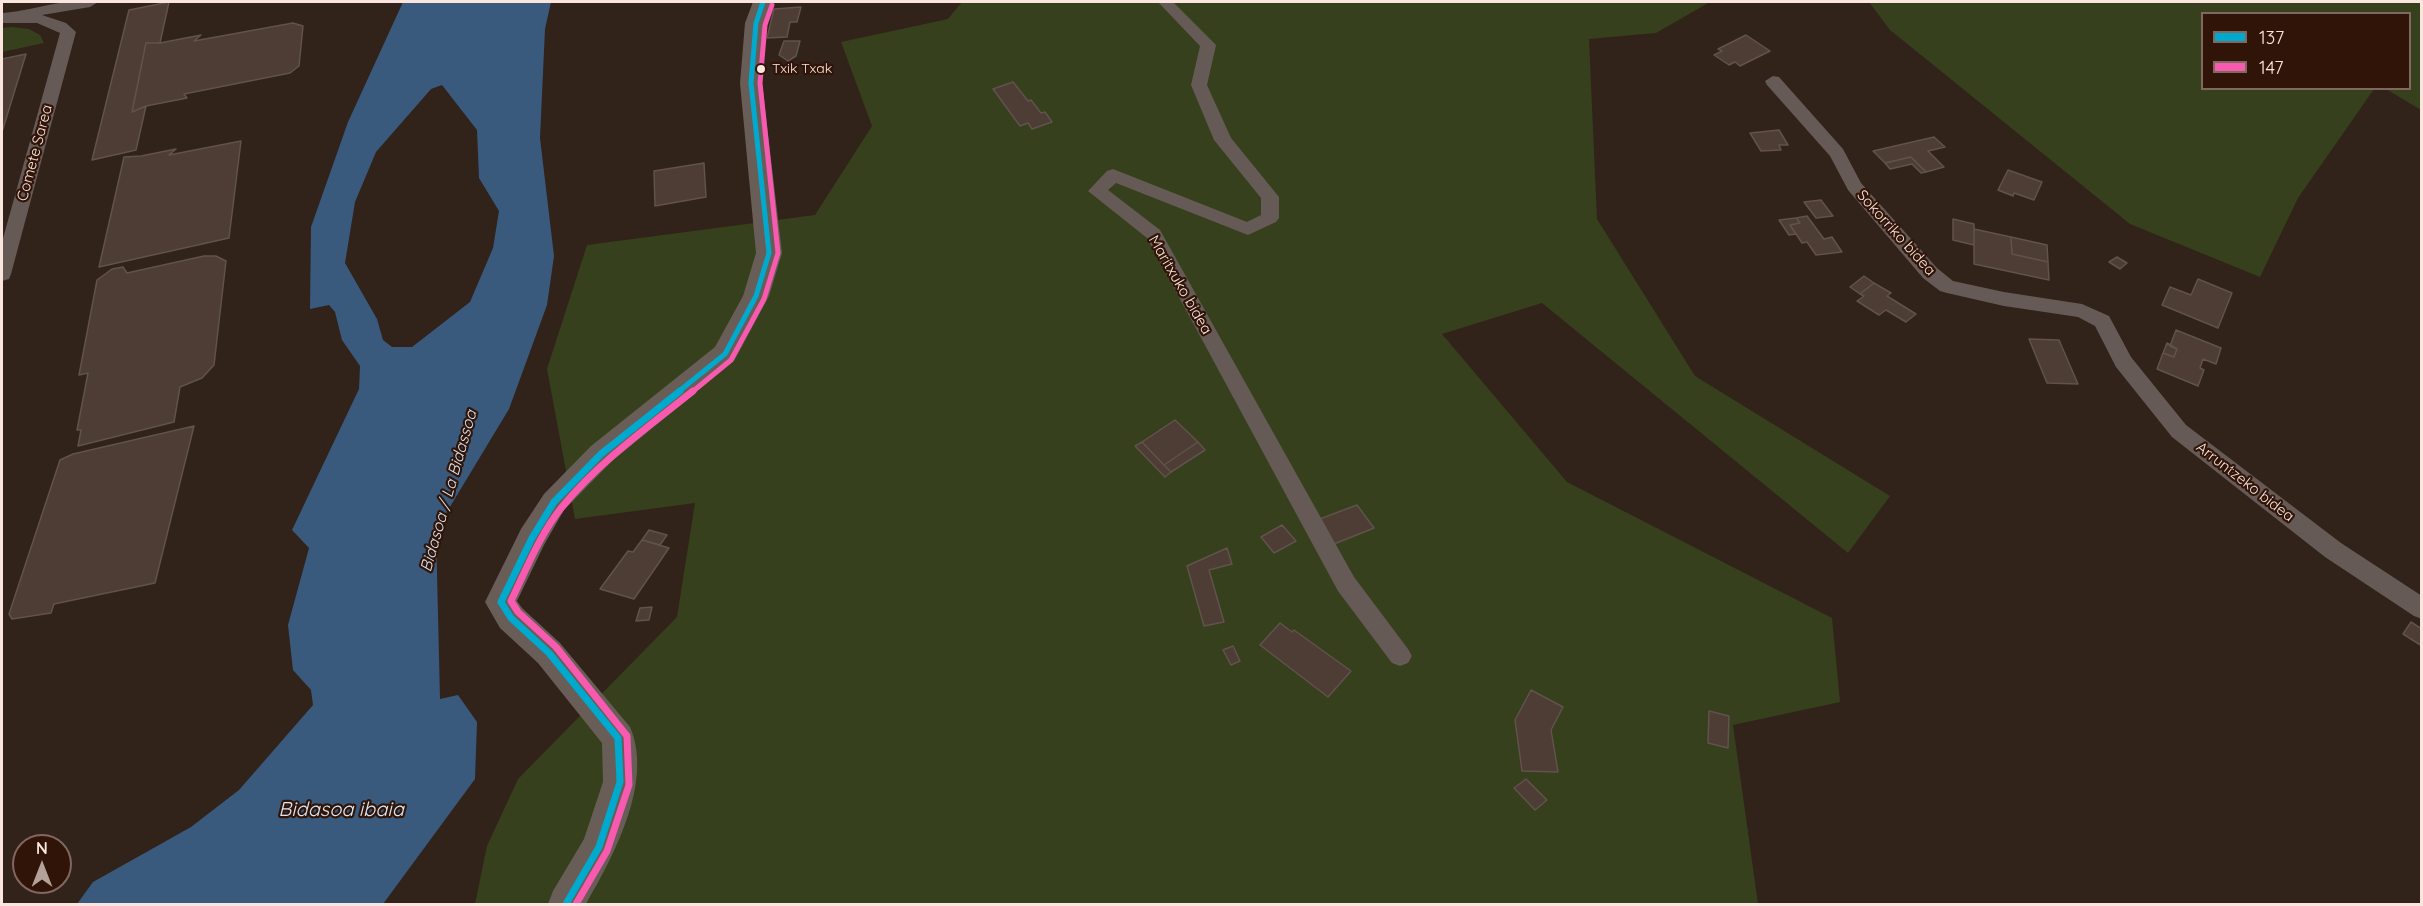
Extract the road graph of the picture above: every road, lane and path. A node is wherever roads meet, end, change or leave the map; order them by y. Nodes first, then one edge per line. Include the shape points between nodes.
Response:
1 (34, 2) edge
2 (105, 2) edge
3 (763, 2) edge
4 (1165, 2) edge
5 (71, 9) edge
6 (2, 18) edge
7 (1773, 81) dead end
8 (2, 274) edge
9 (2102, 321) joint
10 (2421, 609) edge
11 (1400, 656) dead end
12 (566, 904) edge

1 - 5 street
2 - 5 street
3 - 12 street via 756,23 751,83 769,253 756,296 725,354 601,454 554,502 501,602 511,618 549,653 618,738 620,782 599,847
4 - 11 street, Maritxuko bidea via 1208,45 1199,85 1223,140 1270,197 1270,218 1248,229 1113,175 1097,191 1154,234 1346,584
5 - 6 street
5 - 6 street via 54,23
5 - 8 street, Comete Sarea
7 - 9 street, Sokorriko bidea via 1837,153 1864,198 1930,273 1947,286 2082,311
9 - 10 street, Arruntzeko bidea via 2123,362 2179,431 2332,550

